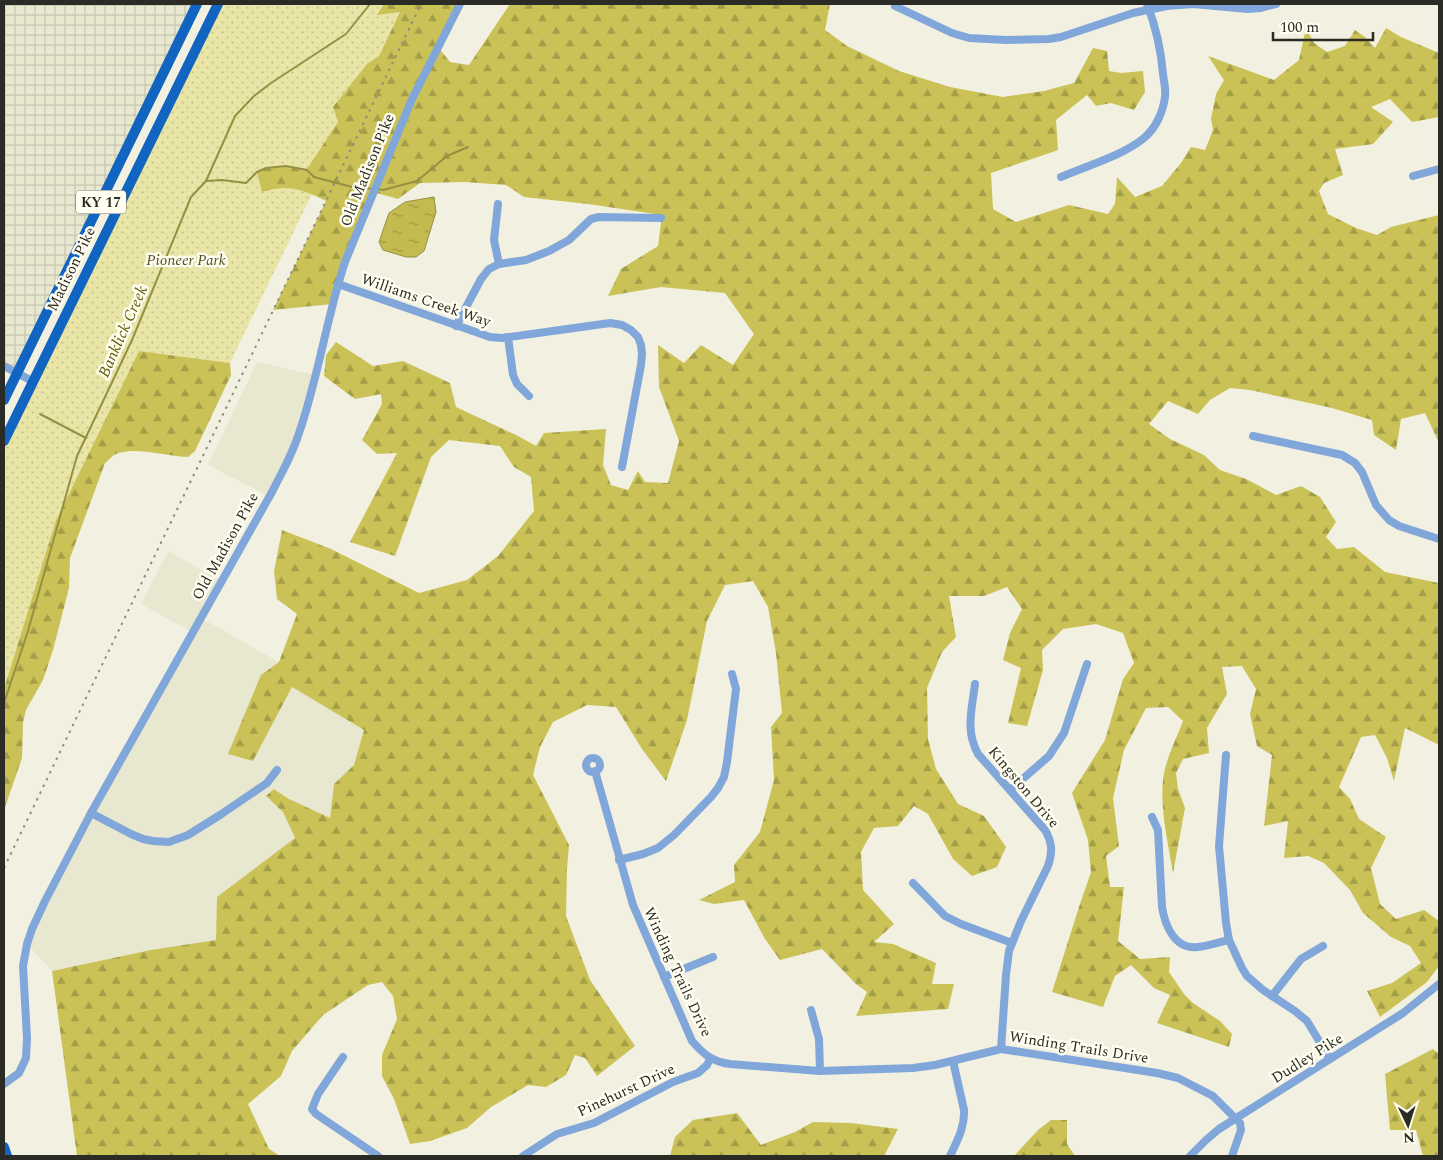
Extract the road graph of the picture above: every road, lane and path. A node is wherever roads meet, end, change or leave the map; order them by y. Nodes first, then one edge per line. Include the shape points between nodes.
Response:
1 (197, 4) edge
2 (218, 4) edge
3 (460, 4) edge
4 (1276, 4) edge
5 (894, 6) dead end
6 (1148, 7) edge
7 (1439, 169) edge
8 (1413, 176) dead end
9 (1061, 177) dead end
10 (498, 204) dead end
11 (661, 218) dead end
12 (499, 264) junction
13 (338, 284) junction
14 (456, 326) junction
15 (508, 337) junction
16 (4, 366) edge
17 (17, 373) junction
18 (32, 381) junction
19 (529, 396) dead end
20 (4, 400) edge
21 (1253, 436) dead end
22 (4, 441) edge
23 (622, 467) dead end
24 (1439, 539) edge
25 (1087, 664) dead end
26 (732, 674) dead end
27 (975, 684) dead end
28 (1226, 755) dead end
29 (277, 770) dead end
30 (595, 772) dead end
31 (1010, 790) junction
32 (91, 813) junction
33 (1152, 817) dead end
34 (620, 860) junction
35 (913, 883) dead end
36 (1230, 940) junction
37 (1012, 943) junction
38 (1323, 946) dead end
39 (713, 958) dead end
40 (664, 977) junction
41 (1439, 984) edge
42 (1272, 996) junction
43 (811, 1010) dead end
44 (1001, 1049) junction
45 (343, 1057) dead end
46 (710, 1059) junction
47 (1330, 1059) junction
48 (953, 1061) junction
49 (820, 1071) junction
50 (4, 1084) edge
51 (1235, 1118) junction
52 (4, 1147) edge
53 (7, 1156) edge
54 (378, 1156) edge
55 (522, 1156) edge
56 (950, 1156) edge
57 (1190, 1156) edge
58 (1232, 1156) edge

1 - 17 main road, Madison Pike / KY 17
2 - 18 main road, Madison Pike / KY 17
3 - 13 street, Old Madison Pike via 412,99
4 - 6 street via 1254,8 1193,4
5 - 6 street via 960,36 1006,40 1062,36
6 - 9 street via 1156,27 1164,77 1165,98 1160,116 1150,132 1129,148
7 - 8 street
10 - 12 street via 494,240
11 - 12 street via 599,217 549,251 526,260
12 - 14 street via 489,269 481,279
13 - 14 street, Williams Creek Way
13 - 32 street, Old Madison Pike via 298,439 272,492
14 - 15 street, Williams Creek Way via 490,337
15 - 19 street via 514,376
15 - 23 street, Williams Creek Way via 610,322 622,325 638,337 641,365
16 - 17 street
17 - 18 street
17 - 20 main road, Madison Pike / KY 17
18 - 22 main road, Madison Pike / KY 17
21 - 24 street via 1342,455 1362,472 1376,505 1389,520
25 - 31 street via 1064,734 1049,756
26 - 34 street via 736,689 727,762 718,788 658,848
27 - 31 street, Kingston Drive via 970,725 972,741 978,754
28 - 36 street via 1219,853
29 - 32 street via 266,783 220,815 188,835 169,842 143,839
30 - 34 street, Winding Trails Drive
31 - 37 street, Kingston Drive via 1045,830 1052,845 1052,858
32 - 50 street, Old Madison Pike via 45,901 27,944 23,966 26,1058 19,1073
33 - 36 street via 1158,830 1163,915 1171,933 1179,942 1191,947
34 - 40 street, Winding Trails Drive via 633,905
35 - 37 street via 945,916
36 - 42 street via 1247,976
37 - 44 street, Kingston Drive via 1006,975
38 - 42 street via 1301,959
39 - 40 street
40 - 46 street, Winding Trails Drive via 692,1040
41 - 47 street, Dudley Pike via 1403,1013
42 - 47 street via 1307,1021
43 - 49 street via 819,1039
44 - 48 street, Winding Trails Drive
44 - 51 street, Winding Trails Drive via 1178,1078 1213,1096
45 - 54 street via 318,1094 312,1109
46 - 49 street, Winding Trails Drive via 730,1064
46 - 55 street, Pinehurst Drive via 698,1073 673,1082 594,1123 557,1134
47 - 51 street, Dudley Pike
48 - 49 street, Winding Trails Drive via 913,1068
48 - 56 street via 964,1116
51 - 57 street, Dudley Pike
51 - 58 street via 1241,1130
52 - 53 main road

